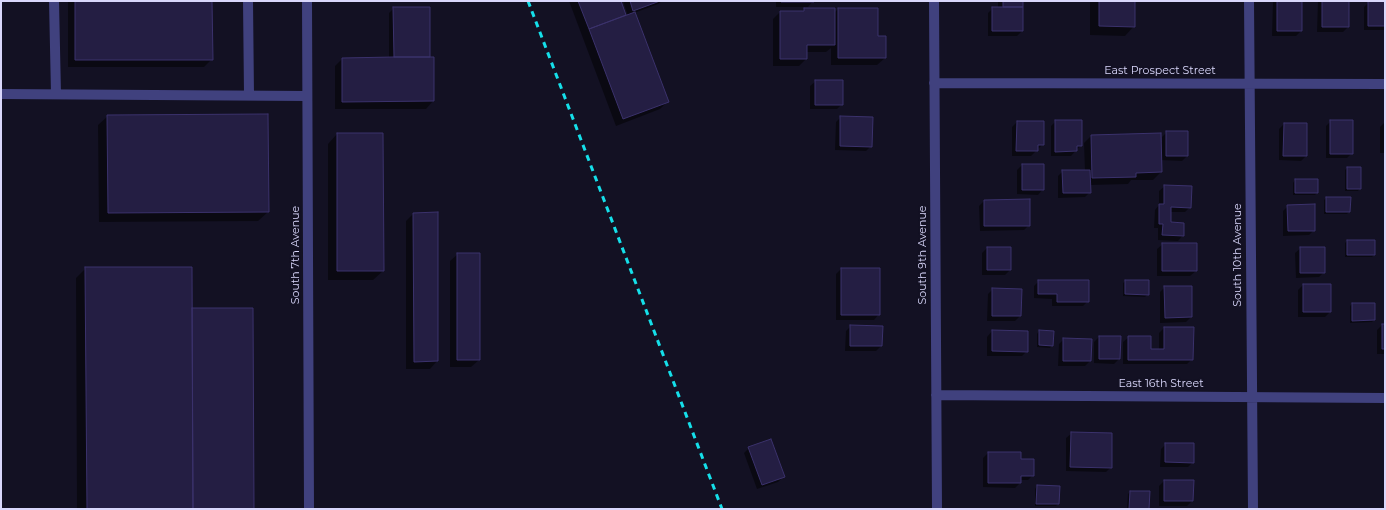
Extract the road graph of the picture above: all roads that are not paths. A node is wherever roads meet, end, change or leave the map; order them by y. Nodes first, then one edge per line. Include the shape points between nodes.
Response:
1 (54, 1) edge
2 (248, 1) edge
3 (307, 1) edge
4 (934, 1) edge
5 (1249, 1) edge
6 (934, 83) junction
7 (1249, 83) junction
8 (1385, 84) edge
9 (1, 94) edge
10 (56, 94) junction
11 (249, 95) junction
12 (307, 96) junction
13 (936, 395) junction
14 (1252, 397) junction
15 (1385, 398) edge
16 (309, 509) edge
17 (937, 509) edge
18 (1253, 509) edge

1 - 10 street
2 - 11 street
3 - 12 street, South 7th Avenue
4 - 6 street, South 9th Avenue
5 - 7 street, South 10th Avenue
6 - 7 street, East Prospect Street
6 - 13 street, South 9th Avenue
7 - 8 street, East Prospect Street
7 - 14 street, South 10th Avenue
9 - 10 street
10 - 11 street
11 - 12 street
12 - 16 street, South 7th Avenue
13 - 14 street, East 16th Street
13 - 17 street, South 9th Avenue
14 - 15 street, East 16th Street
14 - 18 street, South 10th Avenue

